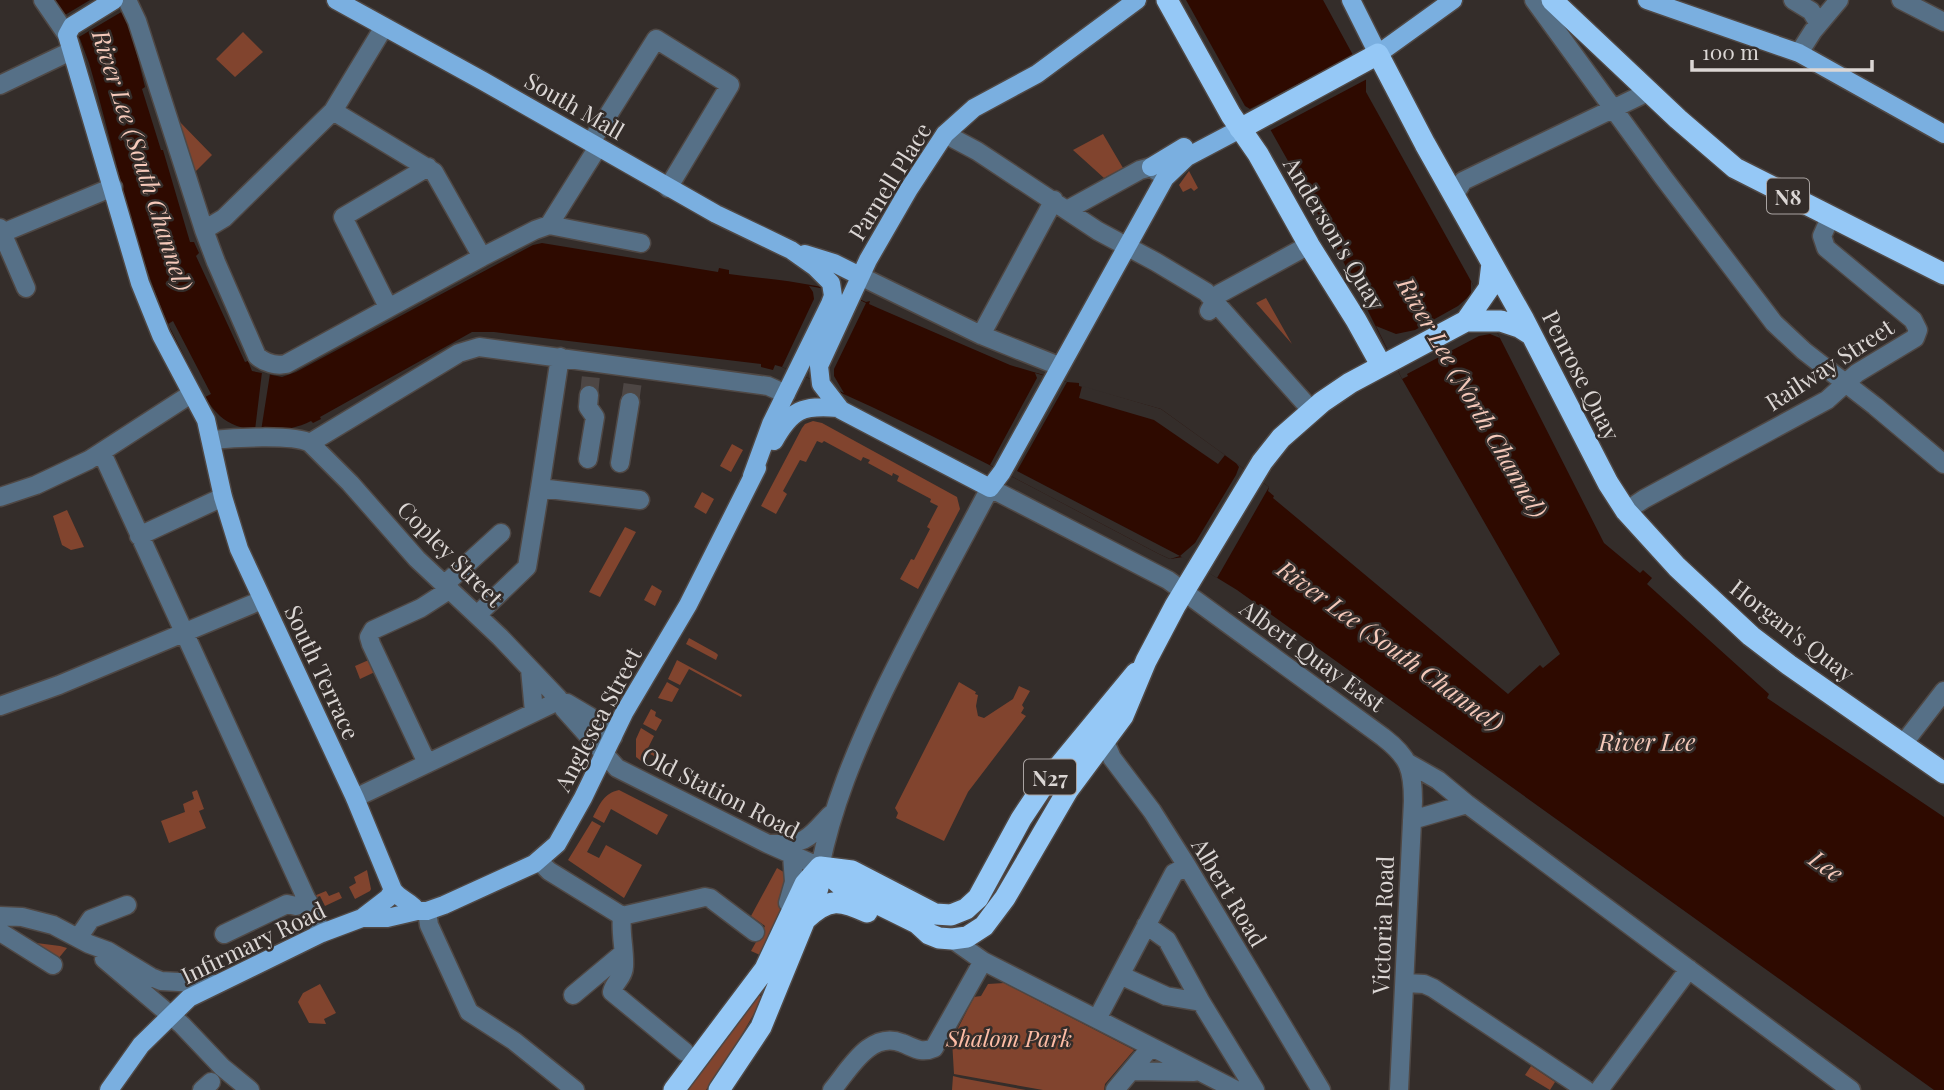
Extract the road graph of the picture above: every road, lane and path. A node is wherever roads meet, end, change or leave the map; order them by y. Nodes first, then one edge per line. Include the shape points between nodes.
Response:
1 (43, 0) edge
2 (114, 0) edge
3 (127, 0) edge
4 (336, 0) edge
5 (1137, 0) edge
6 (1167, 0) edge
7 (1351, 0) edge
8 (1453, 0) edge
9 (1534, 0) edge
10 (1552, 0) edge
11 (1647, 0) edge
12 (1793, 0) edge
13 (1839, 0) edge
14 (1901, 0) edge
15 (1944, 22) edge
16 (1819, 24) junction
17 (384, 27) junction
18 (70, 37) junction
19 (1800, 53) junction
20 (1370, 60) junction
21 (0, 85) edge
22 (1650, 91) junction
23 (1614, 108) junction
24 (333, 111) junction
25 (1248, 125) junction
26 (1944, 134) edge
27 (945, 135) junction
28 (594, 145) junction
29 (428, 167) junction
30 (1158, 172) junction
31 (113, 187) junction
32 (668, 188) junction
33 (1454, 196) junction
34 (1060, 205) junction
35 (1830, 218) junction
36 (549, 225) junction
37 (204, 230) junction
38 (1, 232) edge
39 (641, 243) dead end
40 (1309, 245) junction
41 (1128, 248) junction
42 (791, 250) junction
43 (482, 257) junction
44 (1492, 262) junction
45 (1944, 274) edge
46 (860, 275) junction
47 (26, 288) dead end
48 (842, 293) junction
49 (388, 307) junction
50 (1212, 307) junction
51 (1466, 321) junction
52 (1530, 334) junction
53 (981, 335) junction
54 (560, 358) junction
55 (1387, 363) junction
56 (1056, 372) junction
57 (1846, 383) junction
58 (191, 394) junction
59 (786, 394) junction
60 (589, 395) tunnel mouth
61 (630, 402) tunnel mouth
62 (838, 408) junction
63 (1312, 411) junction
64 (212, 440) junction
65 (310, 443) junction
66 (102, 453) junction
67 (588, 459) dead end
68 (620, 463) dead end
69 (1944, 464) edge
70 (752, 477) junction
71 (540, 488) junction
72 (990, 488) junction
73 (0, 497) edge
74 (217, 500) junction
75 (640, 500) dead end
76 (1626, 511) junction
77 (501, 533) dead end
78 (139, 536) junction
79 (1190, 582) junction
80 (447, 587) junction
81 (262, 600) junction
82 (477, 615) junction
83 (184, 633) junction
84 (530, 669) junction
85 (1944, 691) edge
86 (558, 698) junction
87 (0, 706) edge
88 (534, 712) junction
89 (1100, 730) junction
90 (613, 737) junction
91 (1903, 744) junction
92 (605, 754) junction
93 (427, 763) junction
94 (1408, 763) junction
95 (1944, 773) edge
96 (355, 798) junction
97 (1466, 804) junction
98 (833, 812) junction
99 (1412, 820) junction
100 (768, 844) junction
101 (792, 855) junction
102 (539, 861) junction
103 (1187, 866) junction
104 (820, 867) junction
105 (393, 890) junction
106 (302, 903) junction
107 (127, 905) dead end
108 (422, 911) junction
109 (0, 916) edge
110 (622, 916) junction
111 (362, 918) junction
112 (806, 919) junction
113 (1146, 925) junction
114 (783, 928) junction
115 (0, 932) edge
116 (755, 932) dead end
117 (323, 933) junction
118 (976, 933) junction
119 (224, 934) dead end
120 (929, 934) junction
121 (952, 939) junction
122 (83, 941) junction
123 (622, 954) junction
124 (983, 961) junction
125 (53, 965) dead end
126 (1689, 969) junction
127 (1120, 975) junction
128 (1405, 983) junction
129 (215, 984) junction
130 (573, 995) dead end
131 (1201, 1002) junction
132 (169, 1015) junction
133 (1097, 1019) junction
134 (1152, 1046) junction
135 (685, 1052) dead end
136 (1131, 1071) junction
137 (1198, 1072) junction
138 (239, 1087) edge
139 (109, 1090) edge
140 (575, 1090) edge
141 (674, 1090) edge
142 (719, 1090) edge
143 (832, 1090) edge
144 (1115, 1090) edge
145 (1237, 1090) edge
146 (1255, 1090) edge
147 (1321, 1090) edge
148 (1399, 1090) edge
149 (1586, 1090) edge
150 (1599, 1090) edge
151 (1851, 1090) edge

1 - 18 street
2 - 18 main road
3 - 37 street
4 - 17 main road, South Mall
5 - 27 main road, Parnell Place via 1037,74 974,108
6 - 25 highway, Anderson's Quay
7 - 20 main road
8 - 20 main road
9 - 23 street
10 - 22 highway, N8
11 - 19 main road
12 - 16 street via 1811,11
13 - 16 street
14 - 15 street
16 - 19 street
17 - 24 street
17 - 28 main road, South Mall
18 - 21 street
18 - 31 main road, South Terrace
19 - 26 main road
20 - 25 highway
20 - 33 highway, Penrose Quay
22 - 23 street
22 - 35 highway, N8 via 1735,169
23 - 33 street via 1463,181
23 - 57 street via 1774,323
24 - 29 street
24 - 37 street via 224,218
25 - 30 main road via 1213,136 1181,162
25 - 40 highway, Anderson's Quay via 1258,155
27 - 34 street
27 - 46 main road, Parnell Place
28 - 32 main road, South Mall
28 - 32 street via 656,39 730,85
28 - 36 street
29 - 43 street
29 - 49 street via 343,216
30 - 34 street via 1140,170
30 - 41 main road
31 - 38 street
31 - 58 main road, South Terrace via 140,283
32 - 42 main road, South Mall
33 - 44 highway, Penrose Quay
34 - 41 street
34 - 53 street
35 - 45 highway, N8
35 - 57 street, Railway Street via 1822,236 1826,248 1913,320 1917,330 1915,338
36 - 39 street
36 - 43 street
37 - 49 street via 257,356 276,365 286,364
38 - 47 street
40 - 50 street via 1219,295
40 - 55 highway, Anderson's Quay
41 - 50 street via 1209,294
41 - 56 main road
42 - 46 main road, South Mall
42 - 48 main road, South Mall
43 - 49 street
44 - 51 highway via 1489,288
44 - 52 highway, Penrose Quay
46 - 48 main road, Parnell Place
46 - 53 street
48 - 59 main road, Anglesea Street via 830,304
48 - 62 main road via 819,366 821,384
50 - 63 street
51 - 52 highway, N27 via 1493,320
51 - 55 highway, N27
52 - 76 highway, Penrose Quay
53 - 56 street
54 - 59 street via 635,374 768,386
54 - 65 street via 467,349
54 - 71 street
55 - 63 highway, N27
56 - 72 main road
57 - 69 street
57 - 76 street, Railway Street via 1826,400
58 - 64 main road, South Terrace
58 - 66 street
59 - 70 main road, Anglesea Street
60 - 67 street via 588,407 594,417
61 - 68 street
62 - 70 main road, Anglesea Street via 809,407 793,415
62 - 72 main road
63 - 79 highway, N27 via 1281,438
64 - 65 street via 303,439
64 - 74 main road, South Terrace
65 - 80 street, Copley Street
66 - 73 street via 60,475
66 - 78 street
70 - 90 main road, Anglesea Street via 688,605
71 - 75 street
71 - 82 street via 527,567
72 - 79 street, Albert Quay East via 1152,571
72 - 98 street via 905,645
74 - 78 street
74 - 81 main road, South Terrace
76 - 91 highway, Horgan's Quay via 1677,567 1751,636
77 - 80 street
78 - 83 street
79 - 89 highway, N27
79 - 94 street, Albert Quay East via 1383,737
80 - 82 street, Copley Street
80 - 93 street via 421,608 369,636
81 - 83 street
81 - 96 main road, South Terrace
82 - 84 street, Copley Street
83 - 87 street
83 - 106 street
84 - 86 street, Copley Street
84 - 88 street
85 - 91 street
86 - 88 street
86 - 90 street
86 - 92 street, Old Station Road
88 - 93 street
89 - 103 street, Albert Road via 1112,758
89 - 104 highway, N27 via 1032,802 971,906 950,915 935,914 852,872
89 - 118 highway, N27 via 993,916
90 - 92 main road, Anglesea Street
91 - 95 highway, Horgan's Quay
92 - 100 street, Old Station Road via 617,768
92 - 102 main road, Anglesea Street via 557,844
93 - 96 street
94 - 97 street, Albert Quay East
94 - 99 street, Victoria Road via 1413,782
96 - 105 main road, South Terrace
97 - 99 street
97 - 126 street, Albert Quay East
98 - 100 street via 808,839
98 - 104 street
99 - 128 street, Victoria Road
100 - 101 street, Old Station Road
101 - 104 street, Old Station Road
101 - 114 street via 794,882
102 - 108 main road, Anglesea Street
102 - 110 street
103 - 113 street via 1174,873
103 - 147 street, Albert Road
104 - 112 highway via 818,888
104 - 114 highway via 805,884
104 - 120 highway via 842,886 917,923
105 - 108 main road, South Terrace
105 - 111 main road, Infirmary Road
106 - 117 street
106 - 119 street via 287,904
107 - 122 street via 91,919
108 - 111 main road, Infirmary Road
108 - 140 street via 469,1012
109 - 122 street via 53,925
110 - 116 street via 705,897
110 - 123 street
111 - 117 main road, Infirmary Road
112 - 120 highway via 821,906 841,902 915,933
112 - 142 highway via 761,1027
113 - 127 street
113 - 131 street via 1167,940
114 - 141 highway via 753,986
115 - 125 street
117 - 129 main road, Infirmary Road
118 - 121 highway
118 - 124 street
120 - 121 highway
121 - 124 street
122 - 129 street via 162,981
122 - 132 street
123 - 130 street
123 - 135 street via 624,968 613,988 615,996
124 - 133 street
124 - 143 street via 933,1048 924,1051 894,1041 877,1042
126 - 150 street
126 - 151 street, Albert Quay East
127 - 131 street via 1166,996
127 - 133 street
128 - 148 street, Victoria Road
128 - 149 street via 1433,988
129 - 132 main road, Infirmary Road
131 - 146 street
132 - 138 street
132 - 139 main road, Infirmary Road
133 - 134 street
134 - 136 street
134 - 137 street
136 - 137 street
136 - 144 street
137 - 145 street

